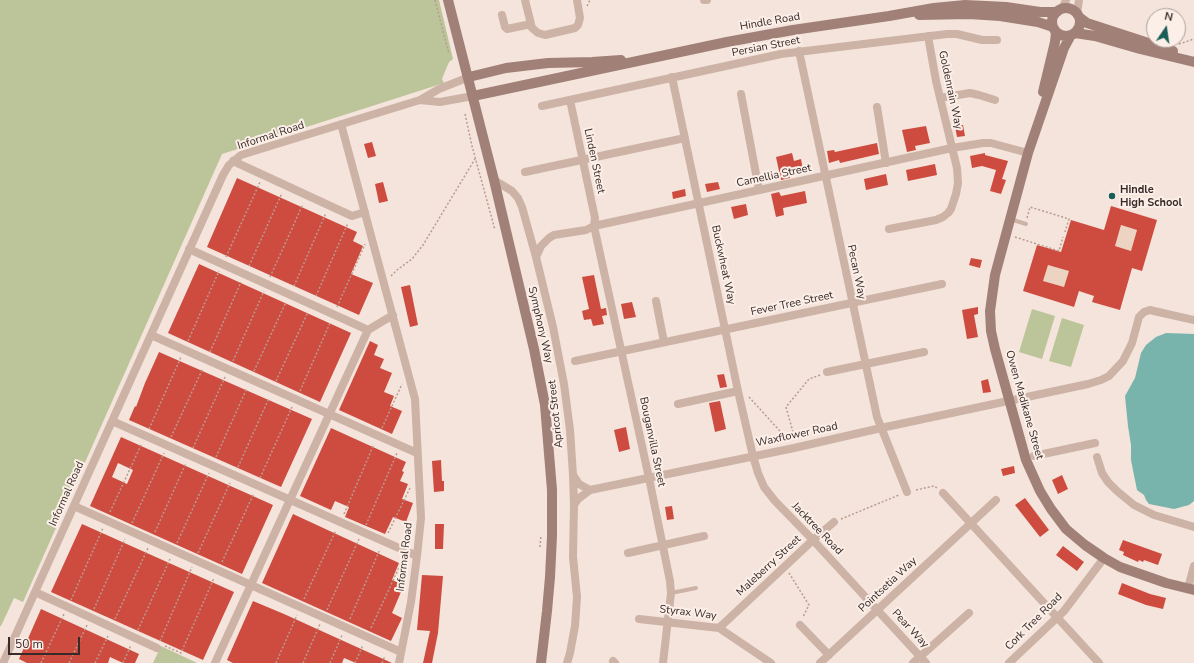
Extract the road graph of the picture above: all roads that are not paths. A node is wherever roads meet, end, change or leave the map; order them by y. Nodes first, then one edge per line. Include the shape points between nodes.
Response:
1 (448, 0) edge
2 (525, 0) edge
3 (577, 0) edge
4 (704, 0) edge
5 (707, 0) edge
6 (1079, 0) edge
7 (1062, 7) edge
8 (502, 15) dead end
9 (1078, 15) junction
10 (890, 16) junction
11 (531, 24) junction
12 (1055, 30) junction
13 (1073, 34) junction
14 (928, 36) junction
15 (997, 40) dead end
16 (799, 52) junction
17 (655, 57) junction
18 (1194, 58) edge
19 (1194, 62) edge
20 (468, 78) junction
21 (672, 78) junction
22 (741, 94) dead end
23 (473, 96) junction
24 (940, 98) junction
25 (420, 100) junction
26 (570, 100) junction
27 (994, 100) dead end
28 (542, 106) dead end
29 (877, 107) dead end
30 (341, 124) junction
31 (685, 138) junction
32 (1032, 139) junction
33 (952, 148) junction
34 (1028, 153) junction
35 (582, 160) junction
36 (233, 161) junction
37 (886, 163) junction
38 (525, 172) dead end
39 (825, 176) junction
40 (494, 180) junction
41 (760, 190) junction
42 (698, 204) junction
43 (365, 212) junction
44 (1010, 218) junction
45 (1026, 224) dead end
46 (594, 226) junction
47 (889, 229) dead end
48 (190, 249) junction
49 (536, 257) junction
50 (942, 284) dead end
51 (656, 301) dead end
52 (852, 303) junction
53 (393, 315) junction
54 (1194, 320) edge
55 (725, 329) junction
56 (368, 330) junction
57 (151, 335) junction
58 (664, 342) junction
59 (622, 351) junction
60 (924, 352) dead end
61 (575, 361) dead end
62 (865, 364) junction
63 (827, 372) road end
64 (739, 393) junction
65 (1009, 401) junction
66 (678, 404) dead end
67 (329, 414) junction
68 (112, 421) junction
69 (881, 428) junction
70 (1096, 443) dead end
71 (417, 453) junction
72 (753, 456) junction
73 (1034, 456) dead end
74 (1098, 457) dead end
75 (573, 475) junction
76 (649, 478) junction
77 (590, 490) junction
78 (906, 492) road end
79 (943, 492) road end
80 (290, 500) junction
81 (996, 500) dead end
82 (574, 505) junction
83 (74, 506) junction
84 (834, 522) road end
85 (970, 523) junction
86 (1194, 527) edge
87 (704, 536) dead end
88 (813, 540) junction
89 (663, 545) junction
90 (628, 553) dead end
91 (417, 556) junction
92 (1104, 558) junction
93 (1194, 566) edge
94 (251, 585) junction
95 (696, 588) dead end
96 (1191, 589) edge
97 (35, 592) junction
98 (671, 593) junction
99 (878, 610) junction
100 (969, 613) dead end
101 (1058, 618) junction
102 (639, 619) dead end
103 (668, 621) junction
104 (800, 625) road end
105 (719, 628) junction
106 (158, 646) road end
107 (401, 652) junction
108 (829, 655) junction
109 (920, 656) junction
110 (3, 663) edge
111 (215, 663) edge
112 (399, 663) edge
113 (540, 663) edge
114 (567, 663) edge
115 (663, 663) edge
116 (771, 663) edge
117 (820, 663) edge
118 (913, 663) edge
119 (926, 663) edge
120 (1009, 663) edge
121 (1099, 663) edge

1 - 20 main road, Symphony Way
2 - 11 street
3 - 11 street via 580,18 575,28 542,35 534,32
4 - 5 street
6 - 9 street
7 - 9 main road via 1069,8
7 - 10 main road, Hindle Road via 1047,12 965,6 934,8
7 - 12 main road via 1053,17 1052,24
8 - 11 street via 507,29
9 - 13 main road via 1080,24
9 - 18 main road via 1087,23
10 - 12 main road, Hindle Road via 1000,16 1038,22
10 - 17 main road, Hindle Road via 787,31
12 - 13 main road via 1064,35
12 - 32 main road, Owen Madikane Street via 1055,42
13 - 19 main road via 1095,36
13 - 32 main road, Owen Madikane Street via 1064,48
14 - 15 street, Persian Street via 957,34 982,40
14 - 16 street, Persian Street
14 - 24 street, Goldenrain Way
16 - 21 street, Persian Street
16 - 39 street, Pecan Way
17 - 20 main road, Hindle Road via 548,63 506,68
17 - 23 main road, Hindle Road
20 - 23 main road, Symphony Way
20 - 25 street, Informal Road via 450,83
21 - 26 street, Persian Street
21 - 31 street, Buckwheat Way
22 - 41 street
23 - 25 street, Informal Road via 440,102
23 - 40 main road, Symphony Way
24 - 27 street via 970,92
24 - 33 street, Goldenrain Way
25 - 30 street, Informal Road
26 - 28 street, Persian Street
26 - 35 street, Linden Street
29 - 37 street
30 - 36 street, Informal Road via 241,155
30 - 43 street, Informal Road
31 - 35 street
31 - 42 street, Buckwheat Way
32 - 34 main road, Owen Madikane Street
33 - 34 street, Camellia Street via 991,143
33 - 37 street, Camellia Street
33 - 47 street, Goldenrain Way via 958,183 954,202 948,213 936,220
34 - 44 main road, Owen Madikane Street
35 - 38 street
35 - 46 street, Linden Street via 595,218
36 - 43 street via 352,216
36 - 48 street, Informal Road via 223,175
37 - 39 street, Camellia Street
39 - 41 street, Camellia Street
39 - 52 street, Pecan Way
40 - 49 street, Apricot Street via 518,198
40 - 113 main road, Symphony Way via 545,405 552,490 552,536 547,611
41 - 42 street, Camellia Street
42 - 46 street, Camellia Street
42 - 55 street, Buckwheat Way
43 - 53 street, Informal Road
44 - 45 lane
44 - 65 main road, Owen Madikane Street via 995,275 990,311 991,331
46 - 49 street, Camellia Street via 549,238 541,246
46 - 59 street, Bouganvilla Street
48 - 56 street
48 - 57 street, Informal Road
49 - 75 street, Apricot Street via 564,384
50 - 52 street, Fever Tree Street
51 - 58 street
52 - 55 street, Fever Tree Street
52 - 62 street, Pecan Way
53 - 56 street
53 - 71 street, Informal Road via 415,399
54 - 65 street, Waxflower Road via 1154,310 1147,311 1139,318 1132,343 1123,361 1109,376 1088,384
55 - 58 street, Fever Tree Street
55 - 64 street, Buckwheat Way
56 - 67 street
57 - 67 street
57 - 68 street, Informal Road
58 - 59 street, Fever Tree Street
59 - 61 street, Fever Tree Street
59 - 76 street, Bouganvilla Street
60 - 62 street
62 - 63 street
62 - 69 street, Pecan Way
64 - 66 street
64 - 72 street, Buckwheat Way
65 - 69 street, Waxflower Road
65 - 92 main road, Owen Madikane Street via 1026,460 1040,491 1066,529
67 - 71 street
67 - 80 street
68 - 80 street
68 - 83 street, Informal Road
69 - 72 street, Waxflower Road
69 - 78 street, Pecan Way
70 - 73 street
71 - 91 street, Informal Road via 420,518
72 - 76 street, Waxflower Road
72 - 88 street, Jacktree Road via 764,487
74 - 86 street via 1102,473 1108,482 1134,504 1154,515
75 - 77 street via 580,484
75 - 82 street, Apricot Street
76 - 77 street, Waxflower Road
76 - 89 street, Bouganvilla Street
77 - 82 street
79 - 85 street
80 - 91 street
80 - 94 street
81 - 85 street
82 - 114 street, Apricot Street via 573,558 577,597 575,626
83 - 94 street
83 - 97 street, Informal Road
84 - 88 street, Maleberry Street
85 - 99 street, Pointsetia Way
85 - 101 street
87 - 89 street
88 - 99 street, Jacktree Road
88 - 105 street, Maleberry Street
89 - 90 street
89 - 98 street, Bouganvilla Street
91 - 107 street, Informal Road
92 - 96 main road, Owen Madikane Street via 1141,575
92 - 101 street, Cork Tree Road
93 - 96 street
94 - 107 street
94 - 111 street
95 - 98 lane
97 - 106 street via 134,638
97 - 110 street, Informal Road
98 - 103 street, Bouganvilla Street
99 - 108 street, Pointsetia Way
99 - 109 street, Pear Way
100 - 109 street
101 - 120 street, Cork Tree Road
101 - 121 street
102 - 103 street, Styrax Way
103 - 105 street, Styrax Way
103 - 115 street, Bouganvilla Street
104 - 108 street
105 - 116 street, Styrax Way
107 - 112 street, Informal Road
108 - 117 street, Pointsetia Way
109 - 118 street
109 - 119 street, Pear Way

